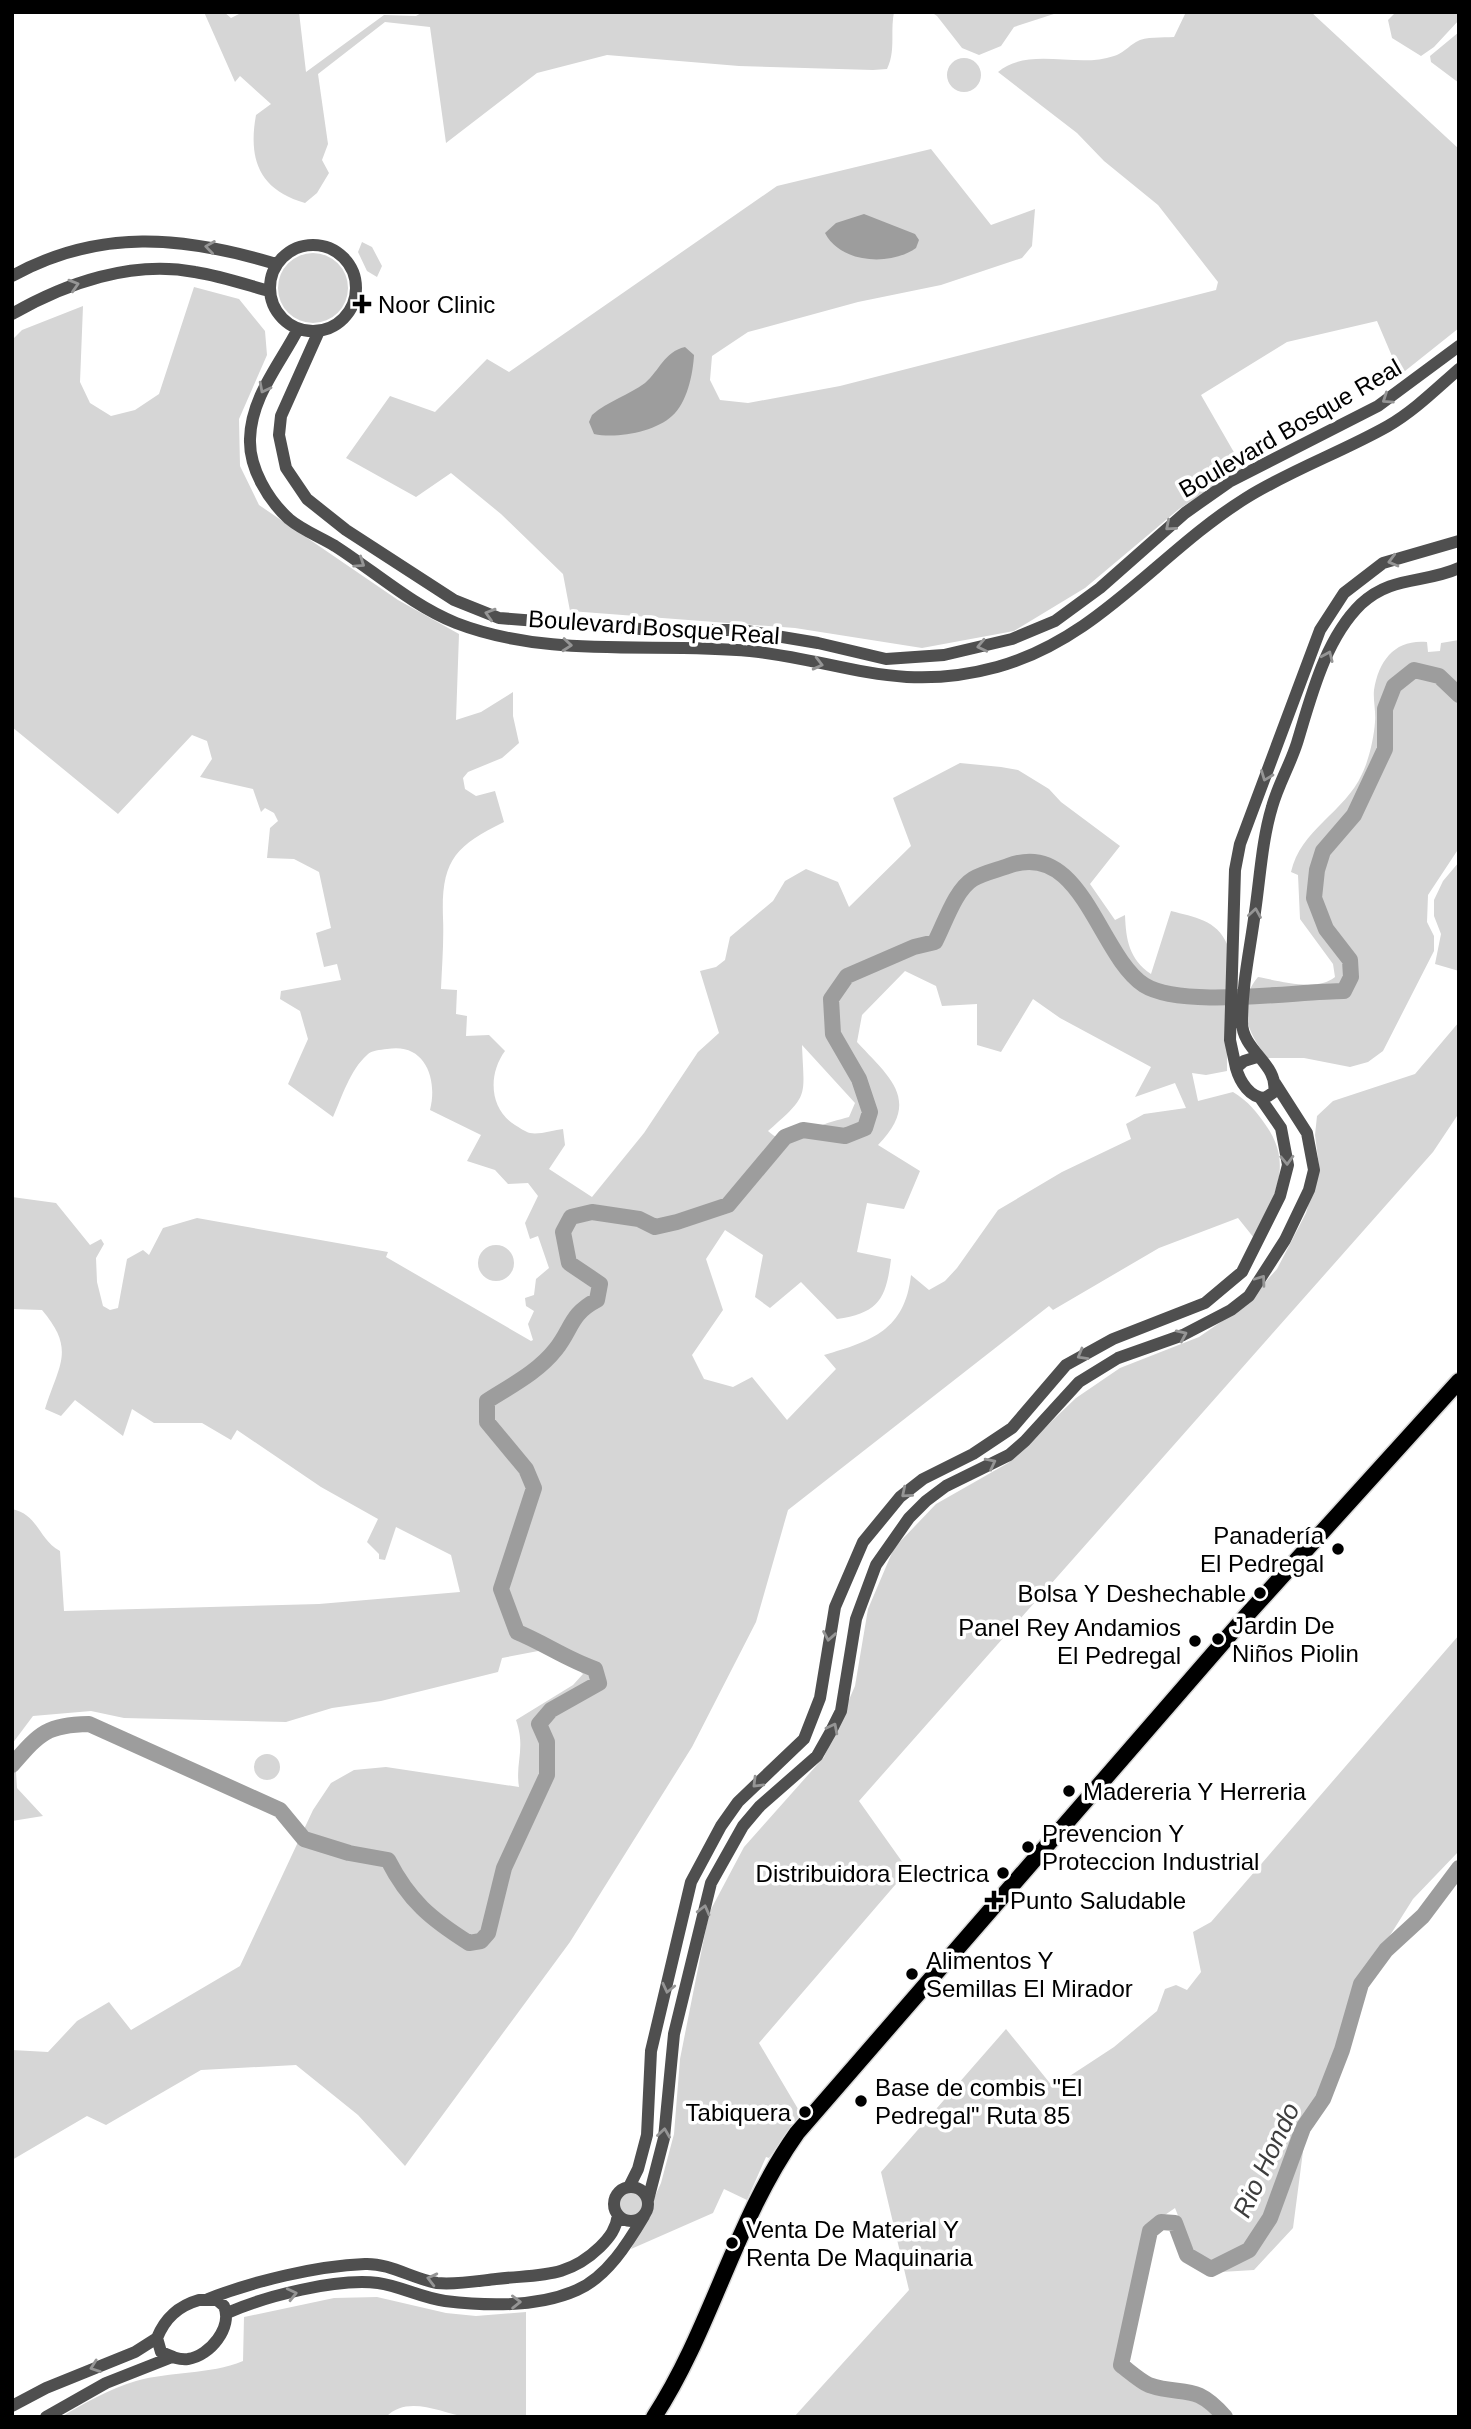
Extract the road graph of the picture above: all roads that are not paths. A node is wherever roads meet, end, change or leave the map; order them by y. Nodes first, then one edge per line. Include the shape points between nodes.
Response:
1 (276, 264) junction
2 (12, 276) edge
3 (269, 290) junction
4 (12, 314) edge
5 (298, 329) junction
6 (319, 331) junction
7 (1459, 346) edge
8 (1459, 369) edge
9 (1459, 541) edge
10 (1459, 568) edge
11 (1238, 979) junction
12 (1237, 1027) junction
13 (1257, 1058) junction
14 (1236, 1068) junction
15 (1275, 1083) junction
16 (1261, 1099) junction
17 (1459, 1381) edge
18 (629, 2186) junction
19 (648, 2200) junction
20 (618, 2215) junction
21 (644, 2216) junction
22 (208, 2299) junction
23 (227, 2313) junction
24 (157, 2339) junction
25 (172, 2357) junction
26 (12, 2406) edge
27 (46, 2417) edge
28 (654, 2417) edge

1 -> 2 street via 230,250 123,240 61,254
1 - 3 street
1 - 6 street via 286,254 311,244 346,258 357,286 353,303 342,320
4 -> 3 street via 61,289 122,273 192,271
3 - 5 street via 277,313
5 - 6 street
5 -> 8 street, Boulevard Bosque Real via 253,416 251,450 260,478 290,520 451,621 499,636 545,643 750,652 915,679 994,668 1060,642 1230,509 1390,425
7 -> 6 street, Boulevard Bosque Real via 1378,406 1229,482 1055,621 1012,639 955,653 886,659 740,630 653,630 499,618 454,600 346,530 307,499 286,468 279,435 281,416
9 -> 11 street via 1370,570 1344,593 1320,630 1240,845 1233,917
11 -> 10 street via 1272,807 1320,674 1345,622 1362,603 1390,585
11 - 12 street
12 - 13 street
12 - 14 street via 1230,1040
13 - 14 street
13 - 15 street via 1266,1064
14 - 16 street via 1249,1090
15 - 16 street via 1272,1095
19 -> 15 street via 664,2138 674,2034 711,1883 743,1826 817,1756 830,1733 841,1711 856,1619 876,1564 926,1501 1009,1455 1079,1382 1118,1358 1183,1335 1249,1296 1290,1230 1314,1170 1307,1133
16 -> 18 street via 1281,1128 1288,1165 1280,1196 1242,1272 1205,1303 1113,1339 1066,1365 1012,1428 923,1479 900,1497 863,1542 835,1607 820,1698 804,1739 738,1802 691,1882 651,2051 647,2135
17 - 28 main road via 1237,1627 797,2133 775,2166
18 - 19 street via 640,2189
18 - 20 street via 614,2201
19 - 21 street
20 - 21 street via 631,2222
20 -> 22 street via 611,2235 595,2251 575,2267 548,2275 437,2283 368,2263 237,2288
23 -> 21 street via 353,2284 379,2283 446,2301 527,2302 551,2297 578,2290 601,2274
22 - 23 street via 217,2300
22 - 24 street via 178,2309
23 - 25 street via 224,2328 209,2348 190,2359
24 - 25 street via 161,2352
24 -> 26 street
25 - 27 street via 106,2383

